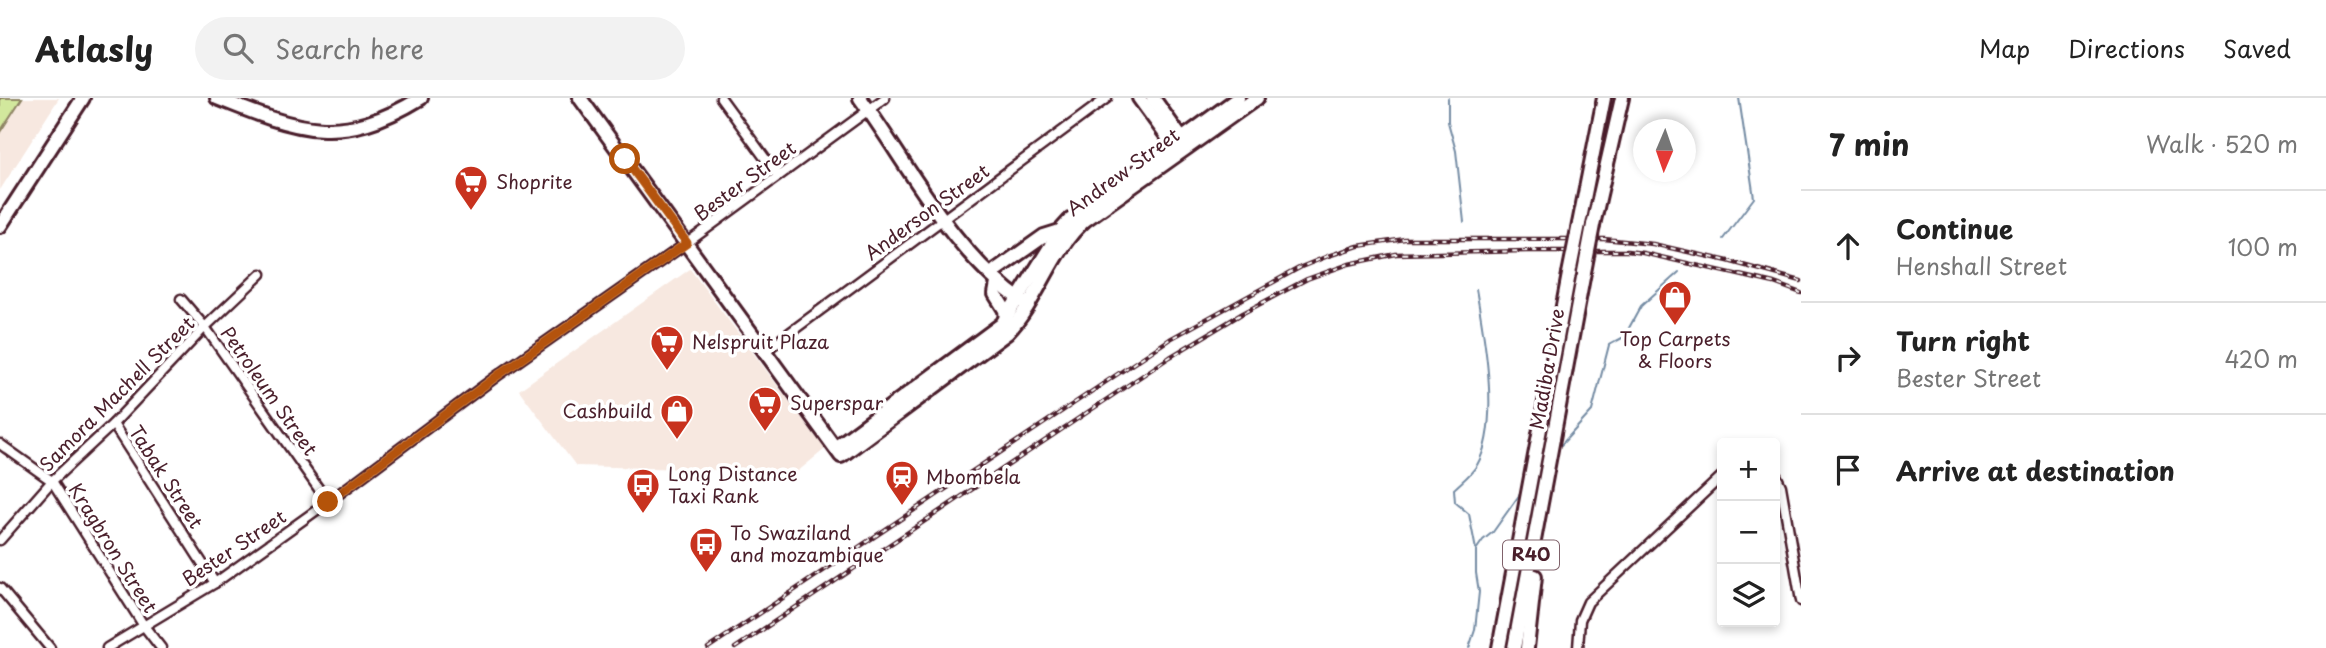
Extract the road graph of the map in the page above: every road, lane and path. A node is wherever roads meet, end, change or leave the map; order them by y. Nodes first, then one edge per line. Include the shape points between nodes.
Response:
1 (83, 98) edge
2 (217, 98) edge
3 (421, 98) edge
4 (580, 98) edge
5 (721, 98) edge
6 (860, 98) edge
7 (1107, 98) edge
8 (1139, 98) edge
9 (1153, 98) edge
10 (1238, 98) edge
11 (1256, 98) edge
12 (1604, 98) edge
13 (1622, 98) edge
14 (875, 103) edge
15 (1181, 146) junction
16 (778, 176) junction
17 (947, 216) junction
18 (0, 226) edge
19 (1060, 231) junction
20 (687, 243) junction
21 (261, 274) dead end
22 (997, 276) junction
23 (181, 299) dead end
24 (1026, 299) junction
25 (1006, 320) junction
26 (205, 327) junction
27 (765, 351) junction
28 (113, 424) junction
29 (0, 444) edge
30 (839, 452) junction
31 (52, 481) junction
32 (1717, 481) edge
33 (1780, 484) edge
34 (1545, 493) junction
35 (328, 502) junction
36 (0, 540) edge
37 (215, 583) junction
38 (0, 588) edge
39 (1801, 601) edge
40 (1507, 604) junction
41 (144, 626) junction
42 (50, 648) edge
43 (107, 648) edge
44 (161, 648) edge
45 (1492, 648) edge
46 (1499, 648) edge
47 (1514, 648) edge
48 (1527, 648) edge
49 (1578, 648) edge

1 - 18 street
2 - 3 street via 320,130 364,126
4 - 20 street
5 - 16 street
6 - 14 street
7 - 17 street, Anderson Street
8 - 15 street
9 - 15 street
10 - 15 street, Andrew Street
11 - 15 street, Andrew Street
12 - 40 street, Madiba Drive / R40, bridge
13 - 34 street, Madiba Drive / R40, bridge via 1593,225
14 - 16 street, Bester Street
14 - 17 street
15 - 19 street, Andrew Street
15 - 24 street, Andrew Street via 1074,229
16 - 20 street, Bester Street
17 - 22 street
17 - 27 street, Anderson Street
19 - 22 street via 1044,236
19 - 24 street, Andrew Street
20 - 27 street
20 - 35 street, Bester Street
21 - 26 street, Samora Machell Street
22 - 24 street
22 - 25 street via 995,294
23 - 26 street, Petroleum Street
24 - 25 street, Andrew Street
24 - 30 street, Andrew Street via 1007,333
25 - 30 street, Andrew Street
26 - 28 street, Samora Machell Street
26 - 35 street, Petroleum Street
27 - 30 street
28 - 31 street, Samora Machell Street
28 - 37 street, Tabak Street
29 - 31 street, Kragbron Street
31 - 36 street, Samora Machell Street
31 - 41 street, Kragbron Street
32 - 49 street via 1588,602 1580,620
33 - 39 street
34 - 47 street, Madiba Drive / R40
34 - 48 street
35 - 37 street, Bester Street
37 - 41 street, Bester Street
38 - 42 street
40 - 45 street
40 - 46 street, Madiba Drive / R40
41 - 43 street, Bester Street
41 - 44 street, Kragbron Street

